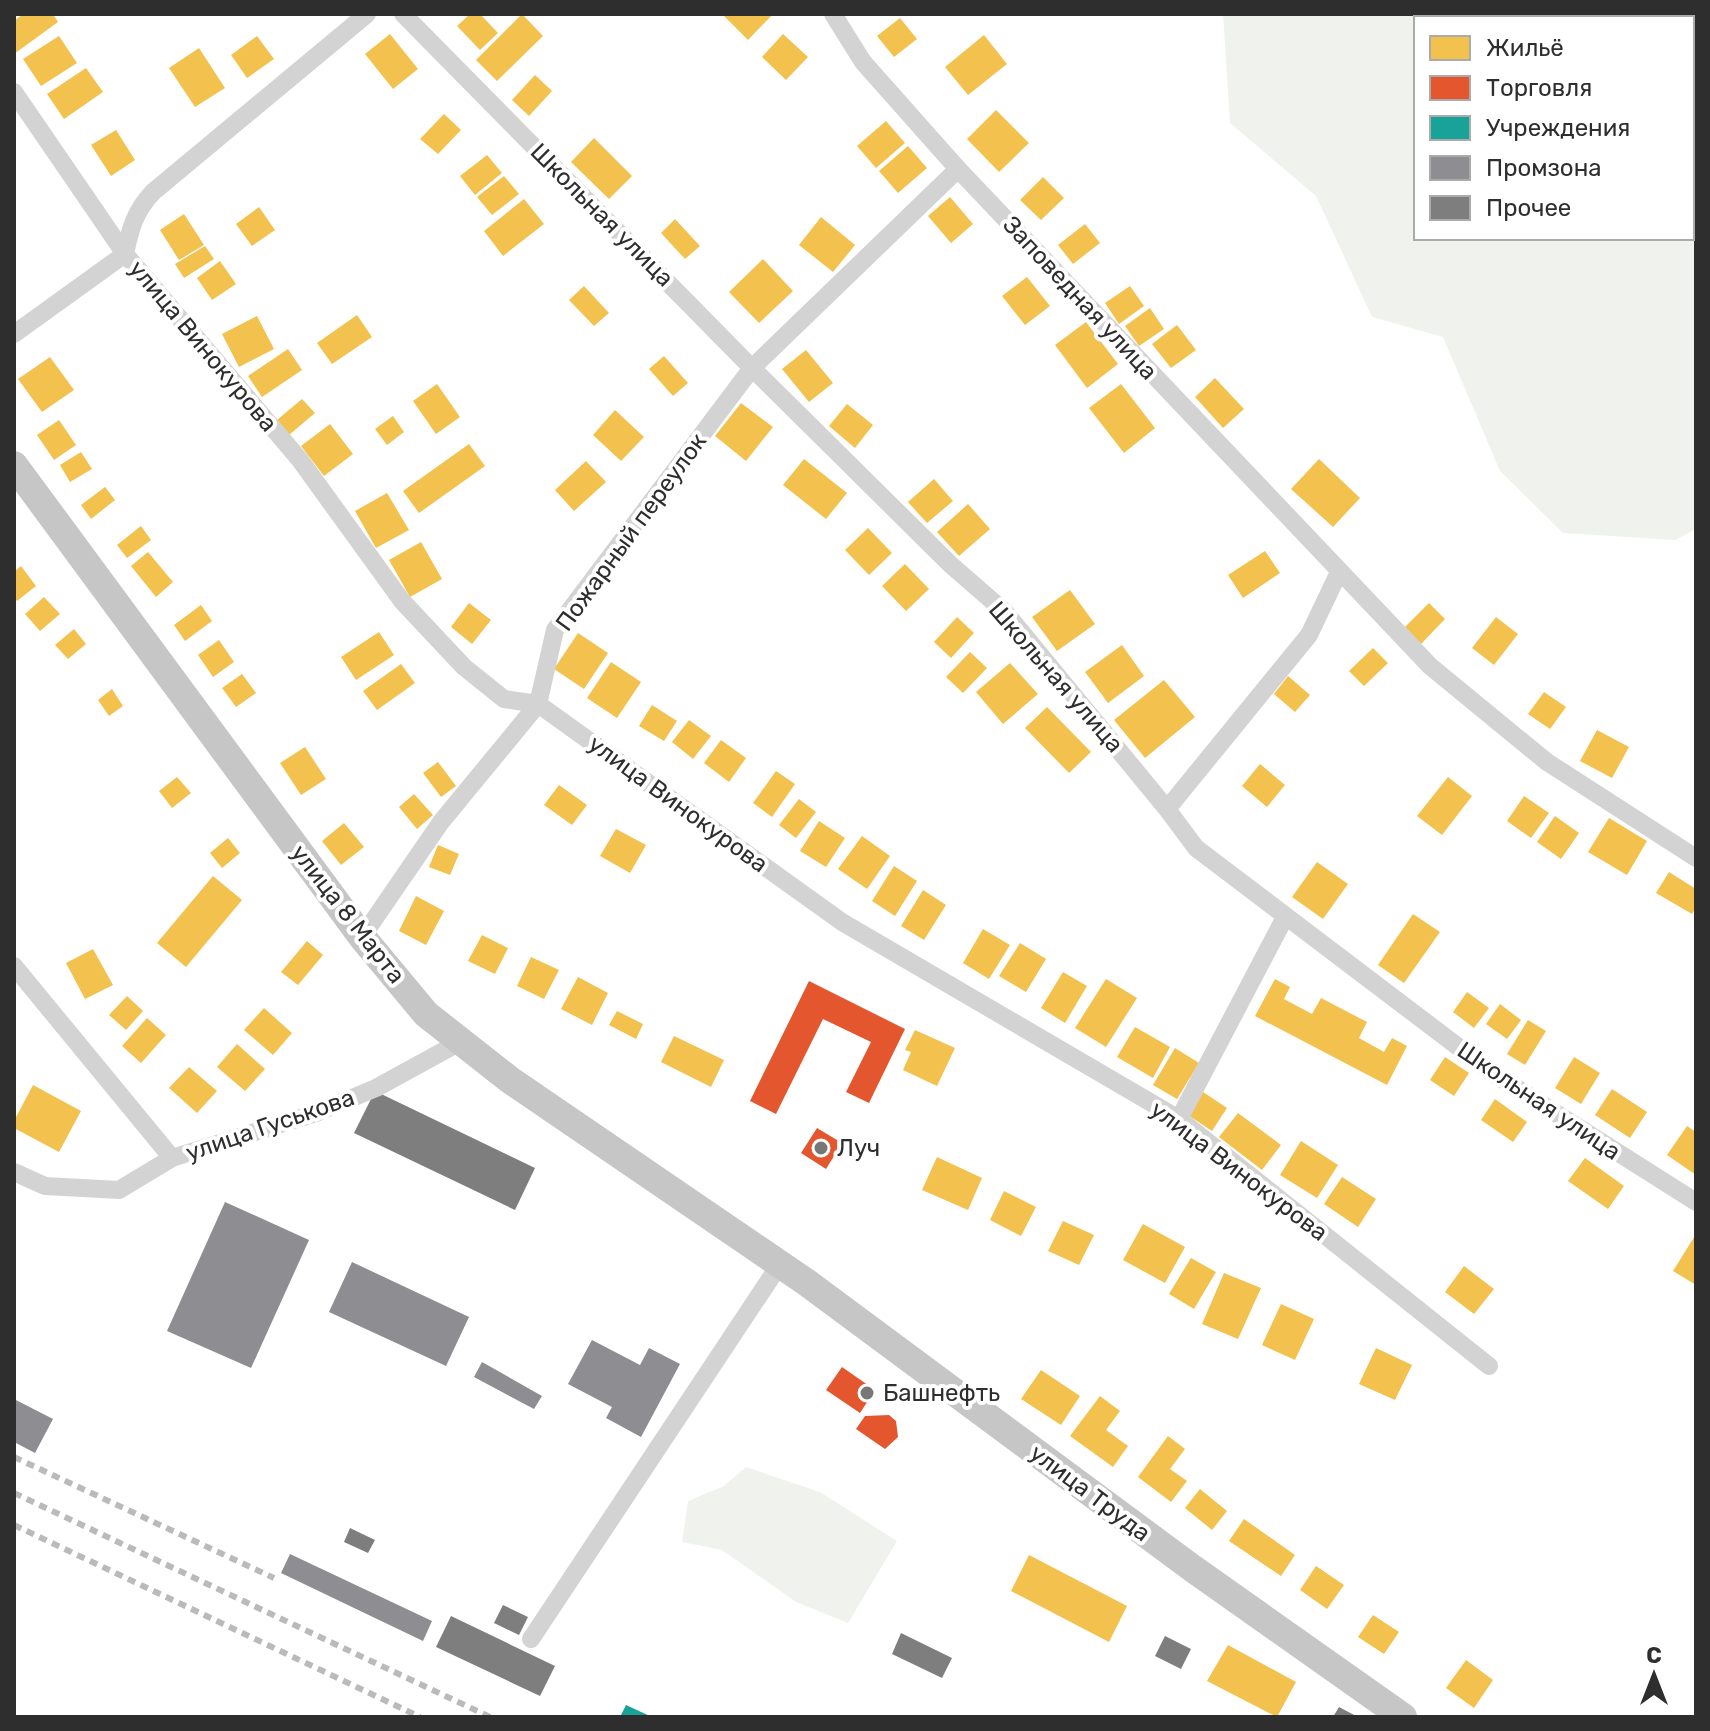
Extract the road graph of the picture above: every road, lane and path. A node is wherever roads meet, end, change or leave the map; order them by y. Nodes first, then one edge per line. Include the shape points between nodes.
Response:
1 (367, 14) edge
2 (403, 14) edge
3 (833, 14) edge
4 (14, 92) edge
5 (958, 169) junction
6 (125, 254) junction
7 (14, 334) edge
8 (752, 368) junction
9 (14, 465) edge
10 (1339, 572) junction
11 (538, 704) junction
12 (1167, 809) junction
13 (1696, 858) edge
14 (1285, 917) junction
15 (362, 937) junction
16 (14, 966) edge
17 (460, 1042) junction
18 (1179, 1119) junction
19 (172, 1158) junction
20 (14, 1172) edge
21 (1696, 1202) edge
22 (780, 1264) junction
23 (1489, 1366) dead end
24 (531, 1639) dead end
25 (1403, 1717) edge

1 - 6 street via 147,199 132,222
2 - 8 street, Школьная улица
3 - 5 street, Заповедная улица via 863,62
4 - 6 street, улица Винокурова
5 - 8 street, Пожарный переулок
5 - 10 street, Заповедная улица
6 - 7 street
6 - 11 street, улица Винокурова via 300,460 402,601 464,667 504,699
8 - 11 street, Пожарный переулок via 555,630
8 - 12 street, Школьная улица via 1005,612
9 - 15 main road, улица 8 Марта
10 - 12 street via 1309,635
10 - 13 street, Заповедная улица via 1430,666 1547,762
11 - 15 street, Пожарный переулок via 441,822
11 - 18 street, улица Винокурова via 842,922
12 - 14 street, Школьная улица via 1196,848
14 - 18 street
14 - 21 street, Школьная улица via 1494,1074
15 - 17 main road, улица 8 Марта via 426,1014
16 - 19 street, улица Гуськова
17 - 19 street, улица Гуськова via 376,1088 316,1113
17 - 22 main road, улица 8 Марта
18 - 23 street, улица Винокурова
19 - 20 street via 119,1190 45,1186
22 - 24 street
22 - 25 main road, улица Труда

